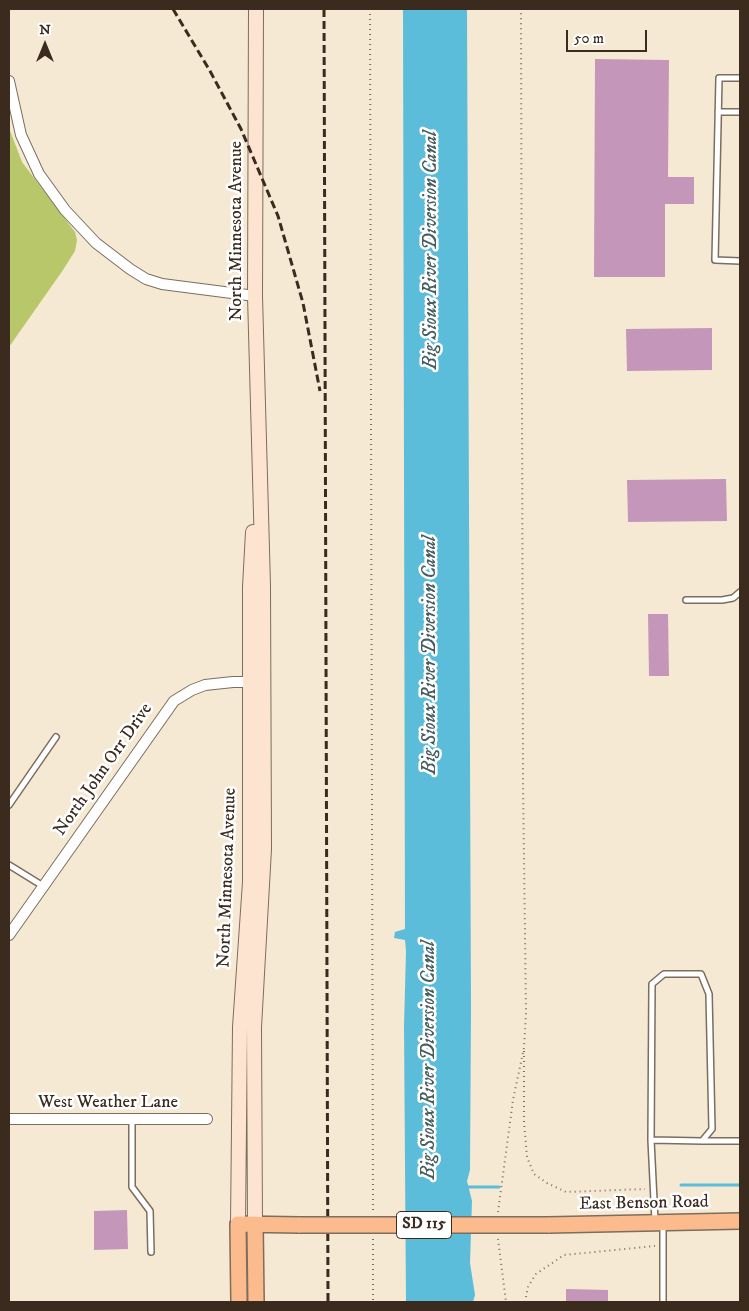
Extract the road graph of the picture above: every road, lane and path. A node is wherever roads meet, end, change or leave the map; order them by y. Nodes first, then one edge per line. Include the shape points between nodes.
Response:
1 (256, 9) edge
2 (370, 9) edge
3 (521, 9) edge
4 (740, 78) edge
5 (9, 81) edge
6 (718, 112) junction
7 (740, 112) edge
8 (740, 261) edge
9 (255, 296) junction
10 (740, 592) edge
11 (686, 600) dead end
12 (257, 682) junction
13 (56, 737) dead end
14 (9, 805) edge
15 (9, 865) edge
16 (42, 886) junction
17 (9, 935) edge
18 (524, 1048) junction
19 (9, 1119) edge
20 (132, 1119) junction
21 (207, 1119) dead end
22 (651, 1140) junction
23 (702, 1141) junction
24 (740, 1141) edge
25 (655, 1189) junction
26 (373, 1214) dead end
27 (497, 1219) dead end
28 (659, 1221) junction
29 (740, 1222) edge
30 (238, 1224) junction
31 (255, 1224) junction
32 (498, 1233) dead end
33 (373, 1234) dead end
34 (663, 1246) junction
35 (151, 1252) dead end
36 (239, 1302) edge
37 (256, 1302) edge
38 (373, 1302) edge
39 (506, 1302) edge
40 (525, 1302) edge
41 (663, 1302) edge

1 - 9 main road, North Minnesota Avenue
2 - 26 path
3 - 18 path
4 - 6 lane via 719,78
5 - 9 street via 21,135 39,174 96,243 146,279
6 - 7 lane
6 - 8 lane via 715,260
9 - 12 main road, North Minnesota Avenue via 263,586
10 - 11 lane via 722,600
12 - 16 street, North John Orr Drive via 205,685 174,701
12 - 30 main road, North Minnesota Avenue via 250,882 240,1027
12 - 31 main road, North Minnesota Avenue via 263,874 254,1027
13 - 14 lane
15 - 16 lane
16 - 17 street, North John Orr Drive
18 - 25 path via 526,1148 534,1174 566,1192
18 - 27 path via 512,1100
19 - 20 street, West Weather Lane
20 - 21 street, West Weather Lane
20 - 35 lane via 132,1187 150,1211
22 - 23 lane
22 - 23 lane via 652,984 664,974 701,974 708,994 712,1129
22 - 25 lane
23 - 24 lane
25 - 28 lane
28 - 29 main road, East Benson Road / SD 115
28 - 31 main road, East Benson Road / SD 115, bridge via 548,1225
28 - 34 lane
30 - 31 main road, SD 115
30 - 36 main road, North Minnesota Avenue
31 - 37 main road, North Minnesota Avenue
32 - 39 path
33 - 38 path
34 - 40 path via 564,1254 536,1274 528,1287
34 - 41 lane

